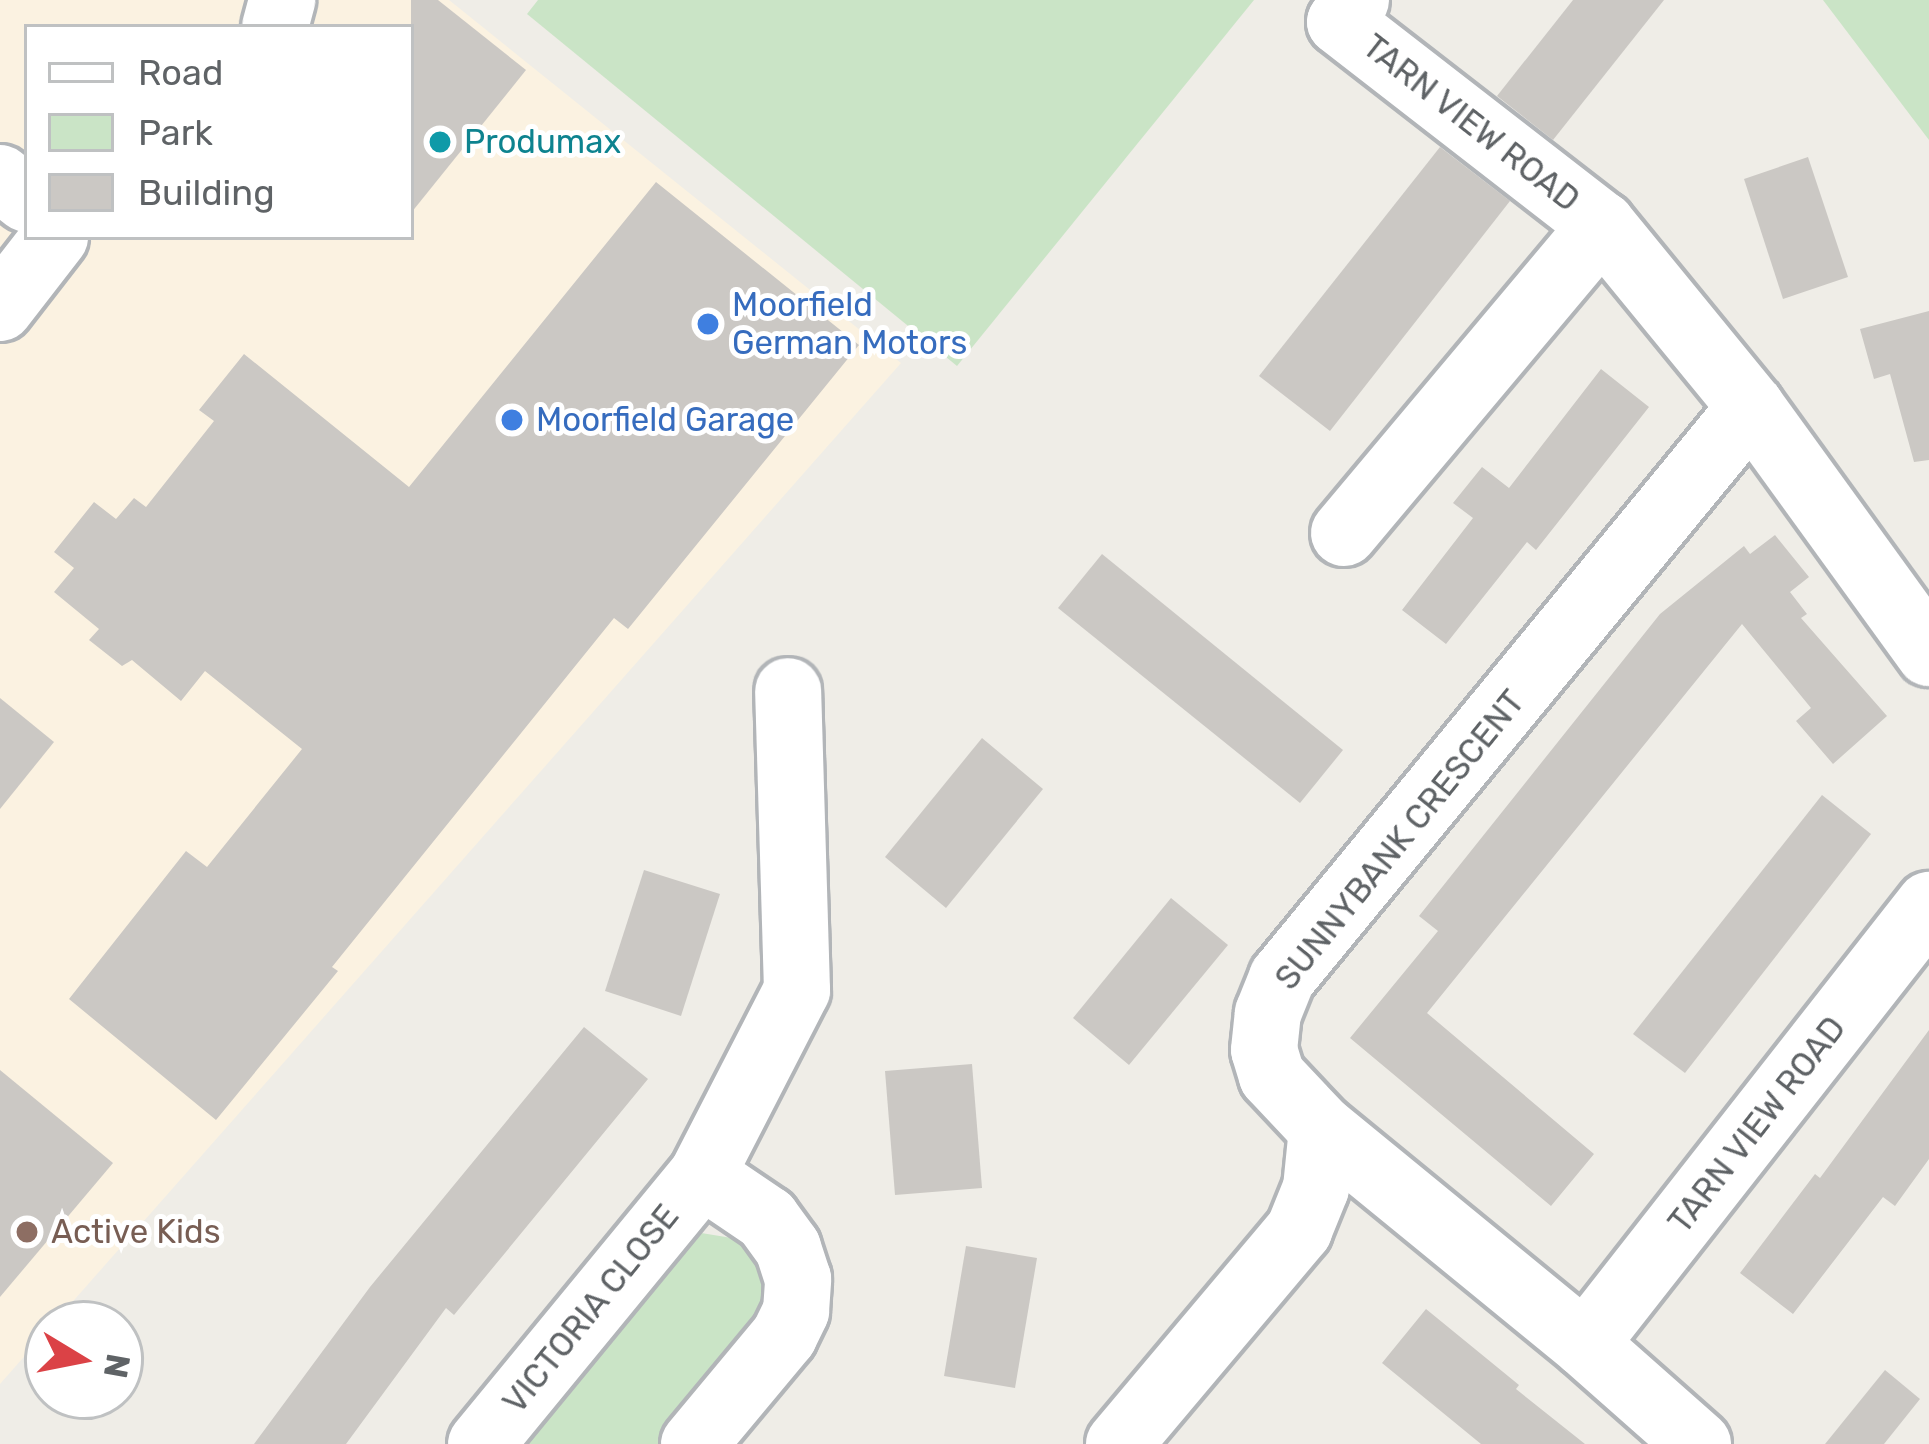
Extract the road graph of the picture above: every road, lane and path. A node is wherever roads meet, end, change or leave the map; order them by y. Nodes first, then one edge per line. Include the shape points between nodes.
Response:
1 (1348, 11) edge
2 (0, 178) edge
3 (24, 197) edge
4 (1602, 224) junction
5 (53, 240) edge
6 (0, 308) edge
7 (1751, 407) junction
8 (1344, 533) dead end
9 (1929, 653) edge
10 (788, 691) dead end
11 (1929, 905) edge
12 (1322, 1129) junction
13 (702, 1174) junction
14 (1585, 1343) junction
15 (481, 1444) edge
16 (694, 1444) edge
17 (1119, 1444) edge
18 (1698, 1444) edge

1 - 4 street, TARN VIEW ROAD
2 - 3 street
4 - 7 street, TARN VIEW ROAD
4 - 8 street, TARN VIEW ROAD
5 - 6 street
7 - 9 street, TARN VIEW ROAD
7 - 12 street, SUNNYBANK CRESCENT via 1282,978 1264,1049 1272,1076
10 - 13 street, VICTORIA CLOSE via 796,990
11 - 14 street, TARN VIEW ROAD
12 - 14 street, SUNNYBANK CRESCENT
12 - 17 street via 1316,1188 1299,1231
13 - 15 street, VICTORIA CLOSE
13 - 16 street, VICTORIA CLOSE via 767,1220 798,1280 784,1336
14 - 18 street, SUNNYBANK CRESCENT

